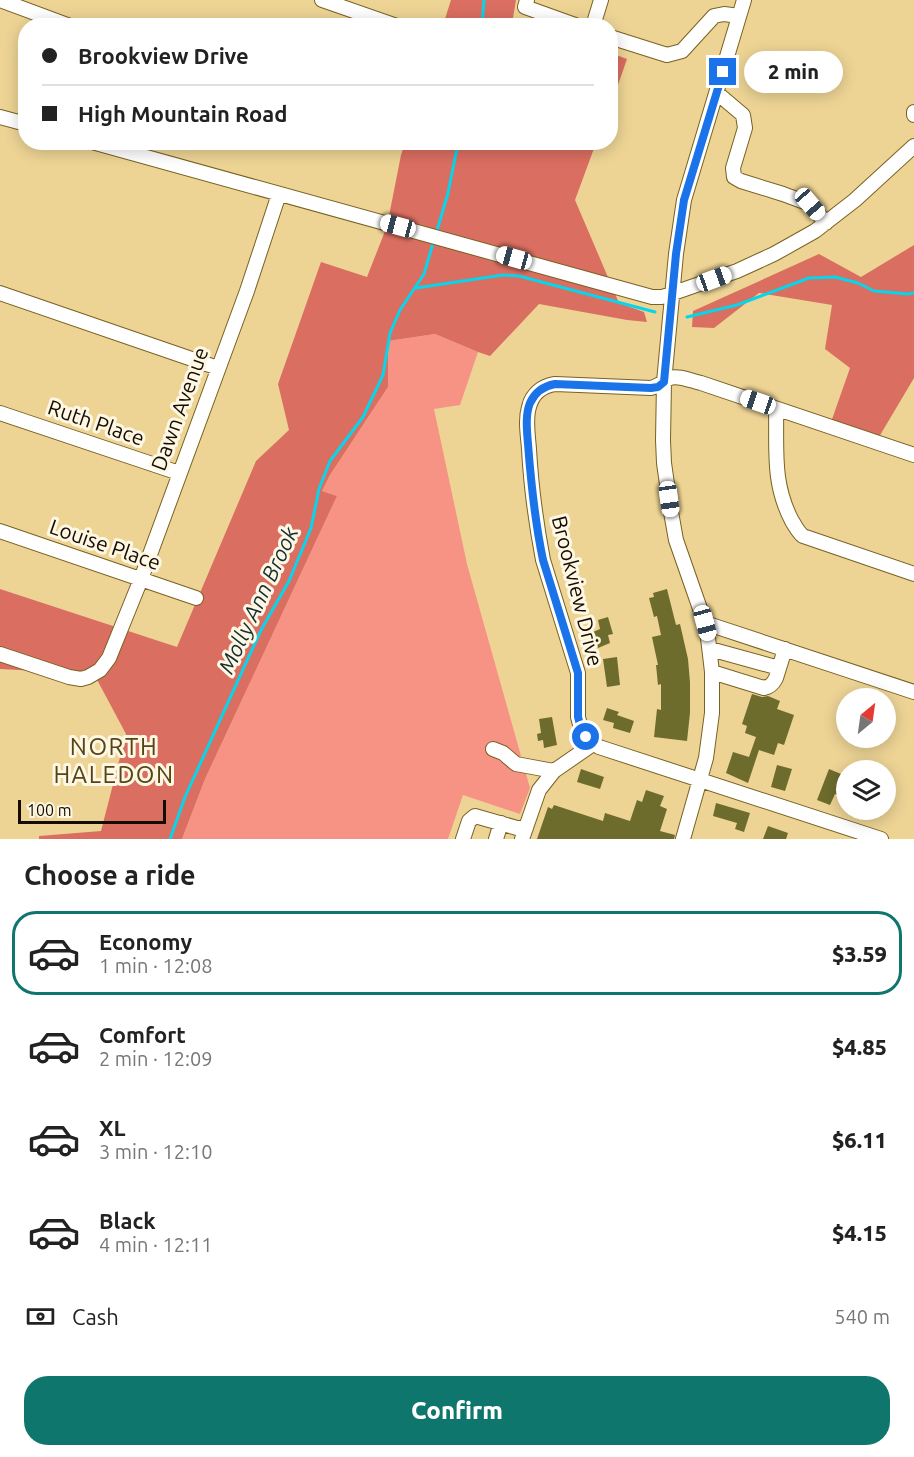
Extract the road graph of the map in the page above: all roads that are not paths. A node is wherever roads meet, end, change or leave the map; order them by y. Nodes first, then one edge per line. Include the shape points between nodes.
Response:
1 (0, 0) edge
2 (322, 0) edge
3 (528, 0) edge
4 (601, 0) edge
5 (744, 0) edge
6 (739, 16) junction
7 (48, 18) edge
8 (374, 18) edge
9 (554, 18) edge
10 (595, 18) edge
11 (618, 40) edge
12 (717, 93) junction
13 (0, 117) edge
14 (18, 122) edge
15 (121, 150) edge
16 (912, 152) edge
17 (279, 194) junction
18 (826, 223) junction
19 (0, 293) edge
20 (672, 295) junction
21 (218, 368) junction
22 (664, 382) junction
23 (776, 409) junction
24 (0, 413) edge
25 (914, 455) edge
26 (179, 473) junction
27 (0, 531) edge
28 (914, 573) edge
29 (141, 579) junction
30 (196, 598) dead end
31 (705, 623) junction
32 (728, 631) junction
33 (710, 649) junction
34 (785, 649) junction
35 (0, 654) edge
36 (729, 654) junction
37 (779, 668) junction
38 (712, 672) junction
39 (914, 692) edge
40 (593, 744) junction
41 (494, 748) dead end
42 (554, 771) junction
43 (700, 780) junction
44 (501, 823) junction
45 (524, 833) edge
46 (463, 839) edge
47 (496, 839) edge
48 (683, 839) edge
49 (881, 839) edge

1 - 7 street
2 - 8 street
3 - 9 street via 525,8
4 - 10 street
5 - 6 street
6 - 11 street via 714,16 682,51 667,55
6 - 12 street
12 - 18 street via 743,115 745,128 733,168 735,177 810,204
12 - 20 street via 684,200
13 - 14 street
15 - 17 street
16 - 18 street
17 - 20 street via 652,297
17 - 21 street, Dawn Avenue
18 - 20 street via 764,258
19 - 21 street
20 - 22 street
21 - 26 street, Dawn Avenue
22 - 23 street via 674,377 701,383
22 - 31 street via 664,452 671,512 676,540
22 - 40 street, Brookview Drive via 651,388 548,385 536,394 528,409 530,476 543,560 578,673 578,717
23 - 25 street
23 - 28 street via 777,474 786,507 799,533
24 - 26 street, Ruth Place
26 - 29 street, Dawn Avenue
27 - 29 street, Louise Place
29 - 30 street, Louise Place
29 - 35 street, Dawn Avenue via 109,658 88,677 69,677
31 - 32 street
31 - 33 street
32 - 34 street
32 - 36 street
33 - 36 street
33 - 38 street
34 - 37 street
34 - 39 street
36 - 37 street
37 - 38 street via 774,682 764,688
38 - 43 street via 709,738
40 - 42 street
40 - 43 street
41 - 42 street via 516,764
42 - 45 street via 539,790
43 - 48 street
43 - 49 street
44 - 45 street
44 - 46 street via 475,816 469,820
44 - 47 street

